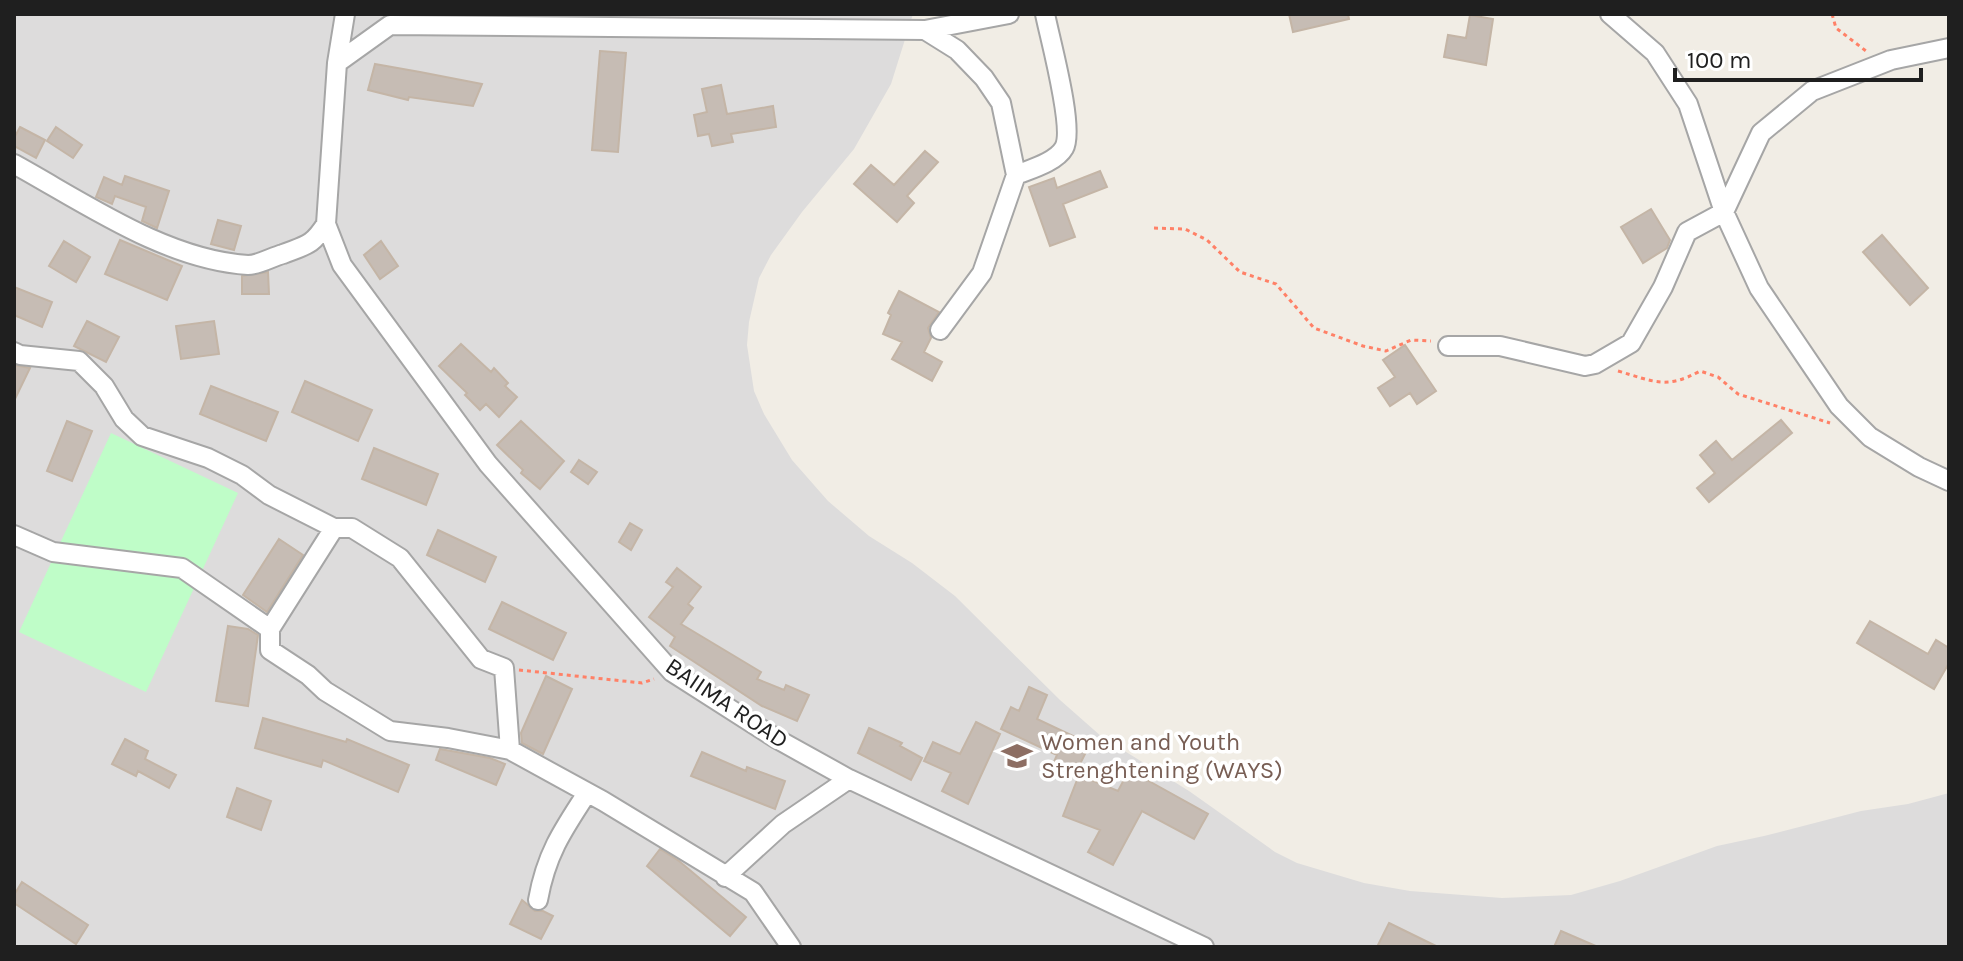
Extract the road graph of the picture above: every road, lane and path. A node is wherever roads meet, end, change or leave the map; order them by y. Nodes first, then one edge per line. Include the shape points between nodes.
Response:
1 (345, 14) edge
2 (1009, 14) edge
3 (1045, 14) edge
4 (1610, 14) edge
5 (1832, 14) edge
6 (384, 20) edge
7 (751, 21) edge
8 (925, 30) junction
9 (1949, 48) edge
10 (1891, 60) junction
11 (337, 63) junction
12 (14, 164) edge
13 (1016, 175) junction
14 (1724, 212) junction
15 (326, 224) junction
16 (1154, 228) dead end
17 (940, 330) dead end
18 (1448, 346) joint
19 (14, 352) edge
20 (1595, 364) junction
21 (1839, 426) dead end
22 (1949, 481) edge
23 (334, 528) junction
24 (14, 535) edge
25 (270, 629) junction
26 (504, 668) junction
27 (672, 672) junction
28 (510, 750) junction
29 (849, 779) junction
30 (587, 793) junction
31 (725, 877) junction
32 (538, 900) dead end
33 (791, 947) edge
34 (1204, 947) edge

1 - 11 street, BAIIMA ROAD
2 - 8 street
3 - 13 street via 1068,127 1065,147
4 - 14 street via 1655,53 1688,104
5 - 10 path via 1836,28 1861,49
6 - 7 street
6 - 11 street
7 - 8 street
8 - 13 street via 957,50 1001,103
9 - 10 street
10 - 14 street via 1812,91 1761,133
11 - 15 street, BAIIMA ROAD
12 - 15 street via 129,228 177,249 218,259 251,265 315,241
13 - 17 street via 982,273
14 - 20 street via 1687,232 1631,343
14 - 22 street via 1759,288 1839,406 1870,437
15 - 27 street, BAIIMA ROAD via 342,265 488,464
16 - 18 path via 1185,229 1207,240 1240,272 1276,284 1314,328 1386,351 1411,340
18 - 20 street via 1500,346
19 - 23 street via 79,361 142,436 208,458
20 - 21 path via 1654,382 1679,383 1700,371 1718,377 1738,394
23 - 25 street
23 - 26 street via 352,528 400,558 481,659
24 - 25 street via 53,552 182,568
25 - 28 street via 270,650 390,731
26 - 27 path via 642,683
26 - 28 street
27 - 29 street, BAIIMA ROAD
28 - 30 street
29 - 31 street via 783,824
29 - 34 street, BAIIMA ROAD
30 - 31 street
30 - 32 street via 543,870
31 - 33 street via 753,892

